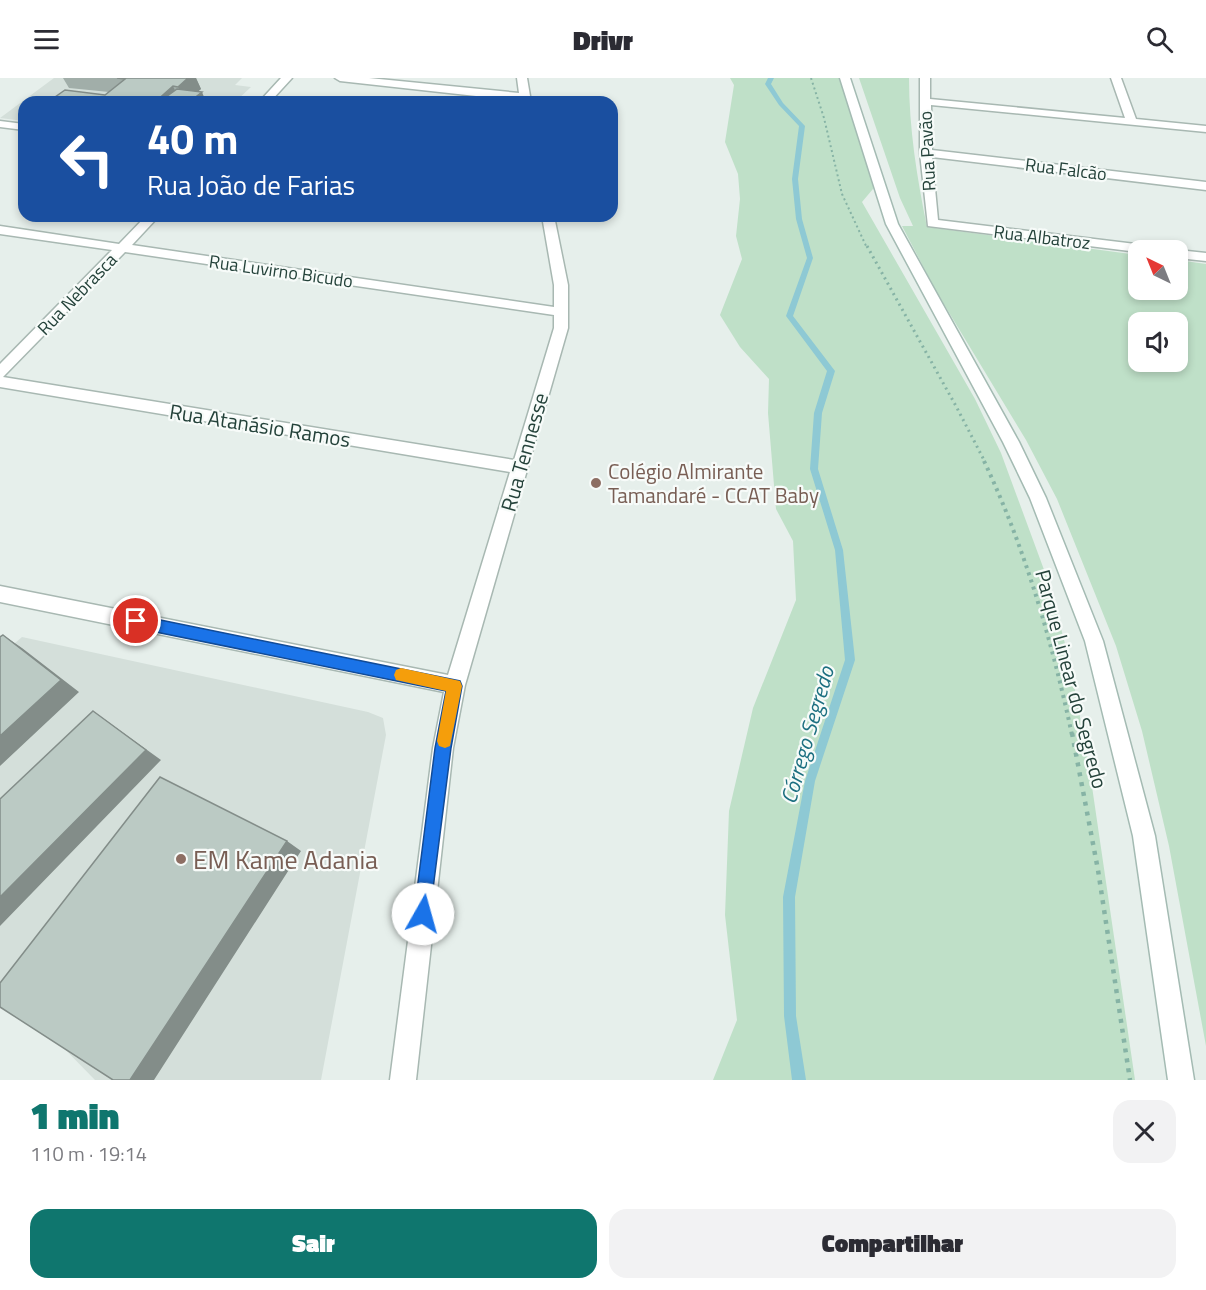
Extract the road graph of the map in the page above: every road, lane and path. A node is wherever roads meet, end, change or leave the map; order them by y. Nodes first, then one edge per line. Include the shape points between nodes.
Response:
1 (287, 78) edge
2 (340, 78) edge
3 (522, 78) edge
4 (811, 78) edge
5 (845, 78) edge
6 (925, 78) edge
7 (1116, 78) edge
8 (270, 96) edge
9 (492, 96) edge
10 (525, 96) edge
11 (924, 101) junction
12 (1132, 122) junction
13 (0, 124) edge
14 (18, 126) edge
15 (1206, 129) edge
16 (926, 153) junction
17 (1206, 186) edge
18 (147, 222) edge
19 (549, 222) edge
20 (932, 223) joint
21 (0, 230) edge
22 (123, 247) junction
23 (1128, 247) edge
24 (1188, 255) edge
25 (1206, 257) edge
26 (561, 312) junction
27 (0, 373) edge
28 (0, 382) edge
29 (519, 467) junction
30 (0, 594) edge
31 (455, 686) junction
32 (403, 1080) edge
33 (1130, 1080) edge
34 (1181, 1080) edge

1 - 8 street
2 - 9 street
3 - 10 street
4 - 33 path, Parque Linear do Segredo via 850,214 965,420 1013,527 1033,586 1087,800
5 - 34 street via 892,224 1011,442 1038,498 1094,641 1144,836
6 - 11 street, Rua Pavão
7 - 12 street
11 - 12 street
11 - 16 street, Rua Pavão
12 - 15 street
13 - 14 street
16 - 17 street, Rua Falcão
16 - 20 street, Rua Pavão
18 - 22 street, Rua Nebrasca
19 - 26 street, Rua Tennesse via 561,285
20 - 23 street, Rua Albatroz
21 - 22 street, Rua Luvirno Bicudo
22 - 26 street, Rua Luvirno Bicudo
22 - 27 street, Rua Nebrasca
24 - 25 street
26 - 29 street, Rua Tennesse via 561,328
28 - 29 street, Rua Atanásio Ramos
29 - 31 street, Rua Tennesse
30 - 31 street
31 - 32 street, Rua Tennesse via 443,748

